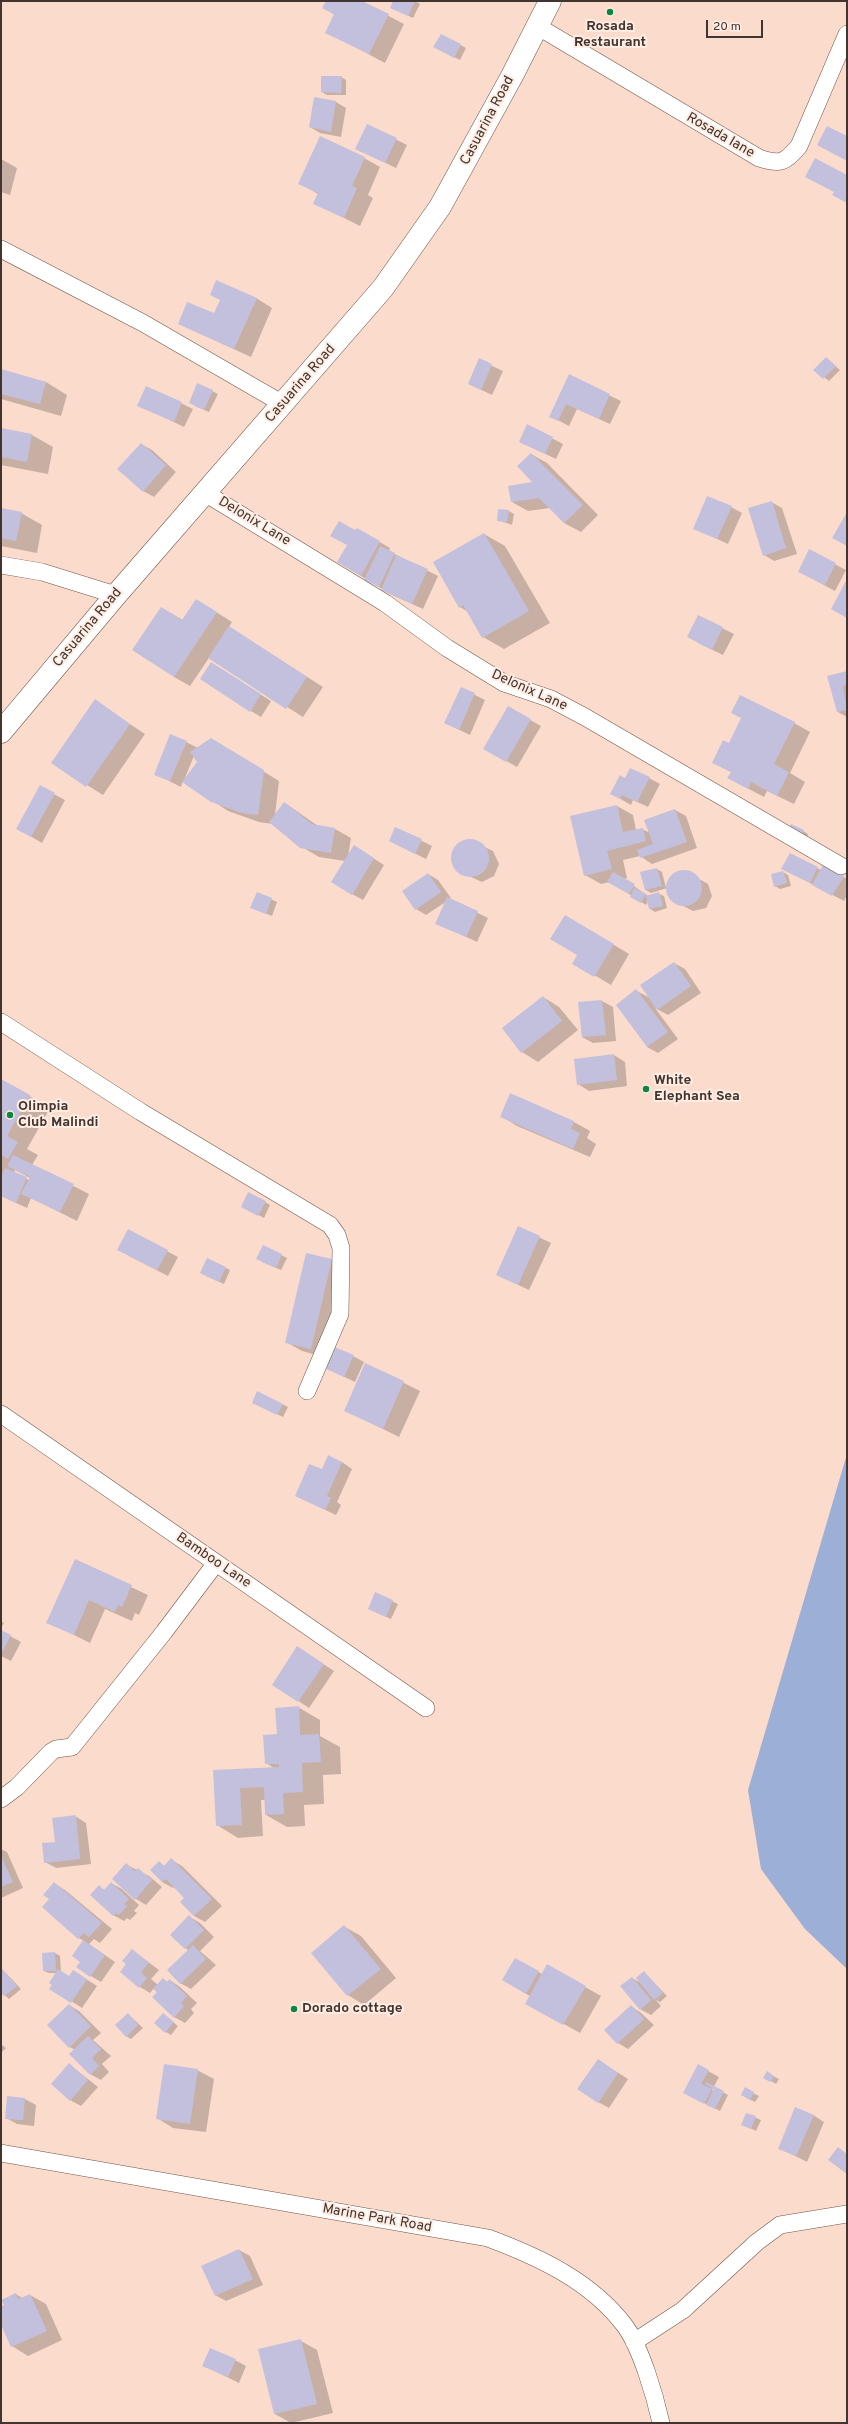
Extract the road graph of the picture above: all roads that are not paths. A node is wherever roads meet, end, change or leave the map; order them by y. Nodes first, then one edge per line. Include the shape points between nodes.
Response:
1 (550, 1) edge
2 (537, 26) junction
3 (847, 34) edge
4 (1, 249) edge
5 (283, 404) junction
6 (205, 492) junction
7 (1, 565) edge
8 (116, 594) junction
9 (1, 732) edge
10 (841, 866) dead end
11 (1, 1022) edge
12 (307, 1391) dead end
13 (1, 1414) edge
14 (216, 1562) junction
15 (426, 1708) dead end
16 (1, 1799) edge
17 (1, 2153) edge
18 (847, 2214) edge
19 (634, 2342) junction
20 (661, 2423) edge

1 - 2 street, Casuarina Road
2 - 3 street, Rosada lane via 745,150 770,162 782,162 799,146
2 - 5 street, Casuarina Road via 463,166 415,244 383,288
4 - 5 street via 143,324
5 - 6 street, Casuarina Road
6 - 8 street, Casuarina Road
6 - 10 street, Delonix Lane via 385,603 447,648 504,684 551,699 585,717
7 - 8 street via 42,572
8 - 9 street, Casuarina Road
11 - 12 street via 141,1112 330,1225 337,1235 341,1248 340,1314
13 - 14 street, Bamboo Lane
14 - 15 street, Bamboo Lane
14 - 16 street via 72,1747 51,1752
17 - 19 street, Marine Park Road via 488,2238 549,2263 577,2282 625,2326
18 - 19 street via 780,2225 757,2242 683,2310
19 - 20 street, Marine Park Road via 656,2401

